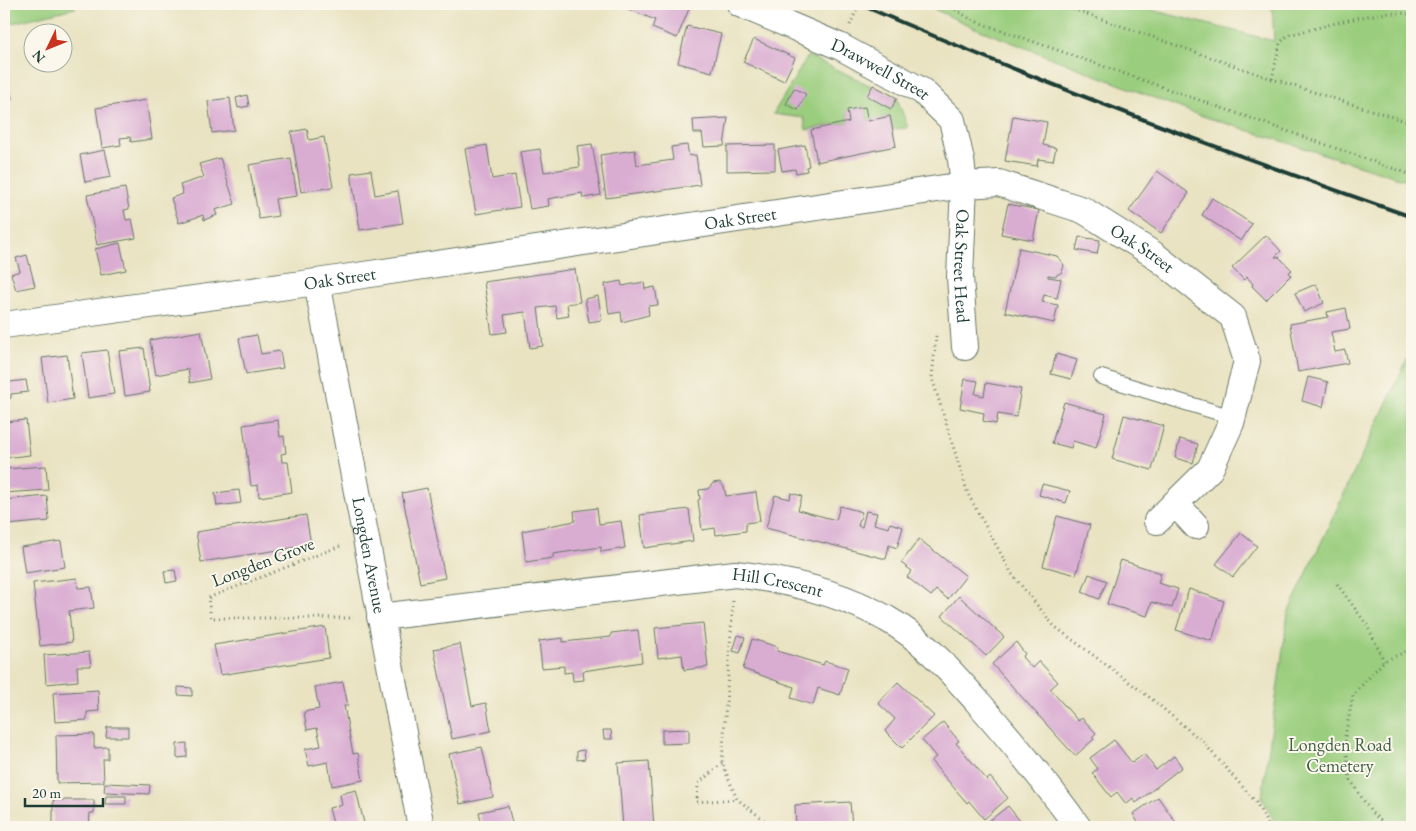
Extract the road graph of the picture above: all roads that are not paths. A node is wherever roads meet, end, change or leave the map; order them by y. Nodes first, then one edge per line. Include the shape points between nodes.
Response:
1 (740, 4) edge
2 (964, 185) junction
3 (316, 282) junction
4 (4, 325) edge
5 (965, 347) dead end
6 (1101, 377) dead end
7 (1232, 417) junction
8 (1175, 503) junction
9 (1157, 522) dead end
10 (1196, 526) dead end
11 (380, 618) junction
12 (421, 827) edge
13 (1078, 827) edge

1 - 2 street, Drawwell Street via 841,47 922,91 952,120
2 - 3 street, Oak Street
2 - 5 street, Oak Street Head via 960,277
2 - 7 street, Oak Street via 999,183 1083,210 1153,254 1233,317 1247,361
3 - 4 street, Oak Street
3 - 11 street, Longden Avenue
6 - 7 lane
7 - 8 street, Oak Street via 1210,470
8 - 9 street, Oak Street
8 - 10 street
11 - 12 street, Longden Avenue
11 - 13 street, Hill Crescent via 735,574 776,578 852,601 887,618 919,640 945,665 1042,776

